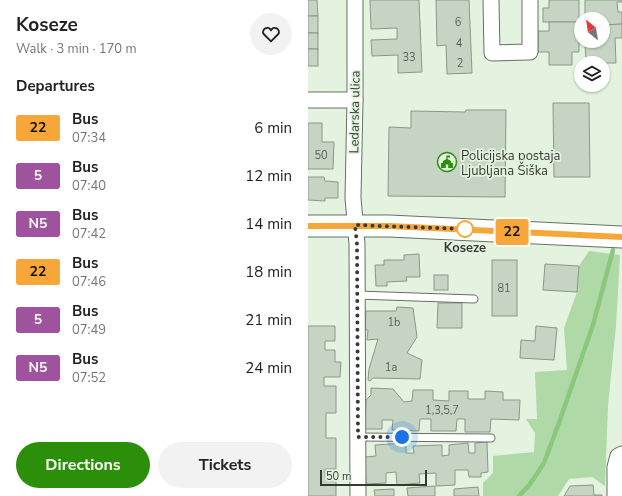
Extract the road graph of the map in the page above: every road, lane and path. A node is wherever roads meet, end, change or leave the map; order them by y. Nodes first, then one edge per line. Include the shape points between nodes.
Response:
1 (355, 0) edge
2 (491, 0) edge
3 (530, 0) edge
4 (308, 100) edge
5 (355, 100) junction
6 (355, 225) junction
7 (308, 226) edge
8 (622, 237) edge
9 (357, 295) junction
10 (474, 299) dead end
11 (358, 437) junction
12 (491, 438) dead end
13 (622, 454) edge
14 (358, 496) edge
15 (615, 496) edge

1 - 5 street, Ledarska ulica
2 - 3 street via 492,53 530,52
4 - 5 street
5 - 6 street, Ledarska ulica
6 - 7 main road
6 - 8 main road
6 - 9 street, Ledarska ulica
9 - 10 lane
9 - 11 street, Ledarska ulica
11 - 12 lane
11 - 14 street, Ledarska ulica
13 - 15 street via 618,456 615,467

